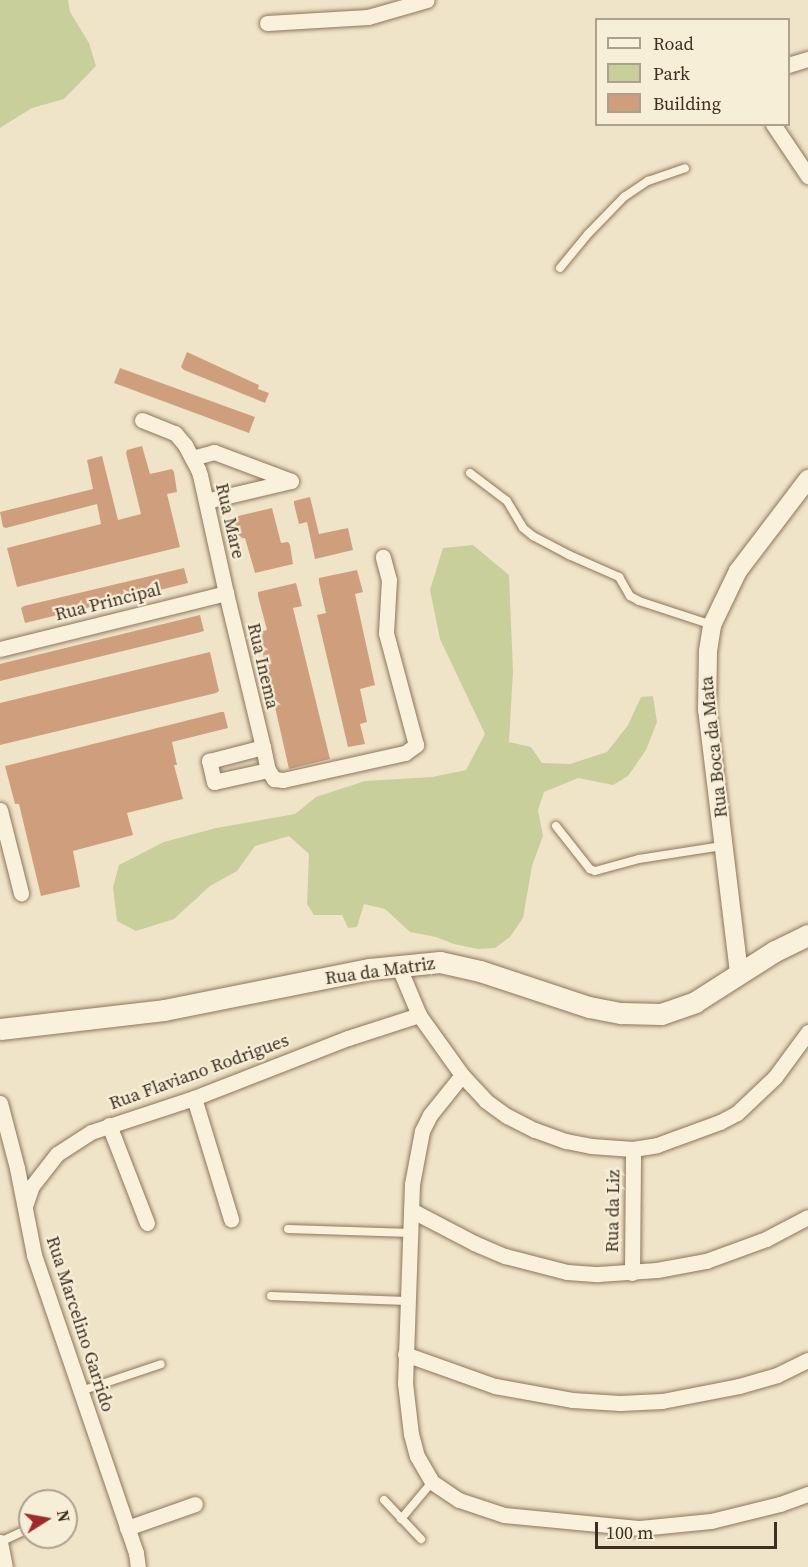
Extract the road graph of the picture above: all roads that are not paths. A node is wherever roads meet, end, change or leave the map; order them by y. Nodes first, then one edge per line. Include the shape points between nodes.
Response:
1 (427, 0) edge
2 (267, 23) dead end
3 (808, 59) edge
4 (790, 65) edge
5 (774, 126) edge
6 (685, 168) dead end
7 (808, 176) edge
8 (560, 268) dead end
9 (142, 420) dead end
10 (192, 458) junction
11 (470, 473) dead end
12 (808, 479) edge
13 (206, 501) junction
14 (383, 557) dead end
15 (226, 593) junction
16 (712, 625) junction
17 (0, 649) edge
18 (263, 747) junction
19 (268, 770) junction
20 (0, 810) edge
21 (556, 826) dead end
22 (725, 846) junction
23 (21, 893) dead end
24 (807, 939) edge
25 (398, 965) junction
26 (739, 973) junction
27 (419, 1015) junction
28 (0, 1029) edge
29 (808, 1032) edge
30 (462, 1075) junction
31 (194, 1098) junction
32 (0, 1103) edge
33 (109, 1125) junction
34 (633, 1149) junction
35 (24, 1208) junction
36 (411, 1210) junction
37 (808, 1217) edge
38 (231, 1219) dead end
39 (147, 1222) dead end
40 (288, 1229) dead end
41 (411, 1233) junction
42 (632, 1273) junction
43 (271, 1296) dead end
44 (406, 1301) junction
45 (405, 1354) junction
46 (808, 1360) edge
47 (160, 1364) dead end
48 (81, 1391) junction
49 (432, 1482) junction
50 (808, 1494) edge
51 (384, 1500) dead end
52 (195, 1504) dead end
53 (401, 1519) junction
54 (127, 1528) junction
55 (18, 1534) edge
56 (421, 1539) dead end
57 (0, 1542) edge
58 (137, 1560) edge
59 (5, 1567) edge
60 (150, 1567) edge

1 - 2 street via 368,17
3 - 4 street
5 - 7 street
6 - 8 lane via 648,181 624,197
9 - 10 street, Rua Mare via 176,433
10 - 13 street, Rua Mare
10 - 13 street via 214,452 291,481
11 - 16 lane via 507,501 523,528 533,536 619,577 630,596 639,601
12 - 16 street, Rua Boca da Mata via 738,571
13 - 15 street, Rua Mare
14 - 19 street via 389,580 386,633 416,745 405,753 283,780 274,779
15 - 17 street, Rua Principal
15 - 18 street, Rua Inema
16 - 22 street, Rua Boca da Mata via 705,678 706,710
18 - 19 street, Rua Inema
18 - 19 street via 209,761 214,782
20 - 23 street
21 - 22 lane via 595,871 639,859
22 - 26 street, Rua Boca da Mata
24 - 26 main road, Rua da Matriz
25 - 26 main road, Rua da Matriz via 460,965 589,1006 643,1015 695,1002
25 - 27 street
25 - 28 main road, Rua da Matriz via 164,1010
27 - 30 street
27 - 31 street, Rua Flaviano Rodrigues
29 - 34 street via 775,1077 737,1113 703,1130
30 - 34 street via 486,1101 535,1130 567,1142
30 - 36 street via 422,1131 415,1157
31 - 33 street, Rua Flaviano Rodrigues
31 - 38 street
32 - 35 street, Rua Marcelino Garrido
33 - 35 street, Rua Flaviano Rodrigues via 90,1132 57,1154 32,1186
33 - 39 street
34 - 42 street, Rua da Liz
35 - 48 street, Rua Marcelino Garrido via 33,1255
36 - 41 street
36 - 42 street via 474,1244 540,1266 578,1273
37 - 42 street via 766,1239 706,1261
40 - 41 lane
41 - 44 street
43 - 44 lane
44 - 45 street
45 - 46 street via 495,1386 572,1400 620,1403 662,1401 739,1386 777,1375
45 - 49 street via 411,1434 417,1456
47 - 48 lane
48 - 54 street, Rua Marcelino Garrido
49 - 50 street via 459,1500 504,1515 640,1528 711,1521
49 - 53 lane
51 - 53 lane
52 - 54 street
53 - 56 lane
54 - 58 street, Rua Marcelino Garrido
55 - 57 lane
57 - 59 street
58 - 60 street, Rua Marcelino Garrido

